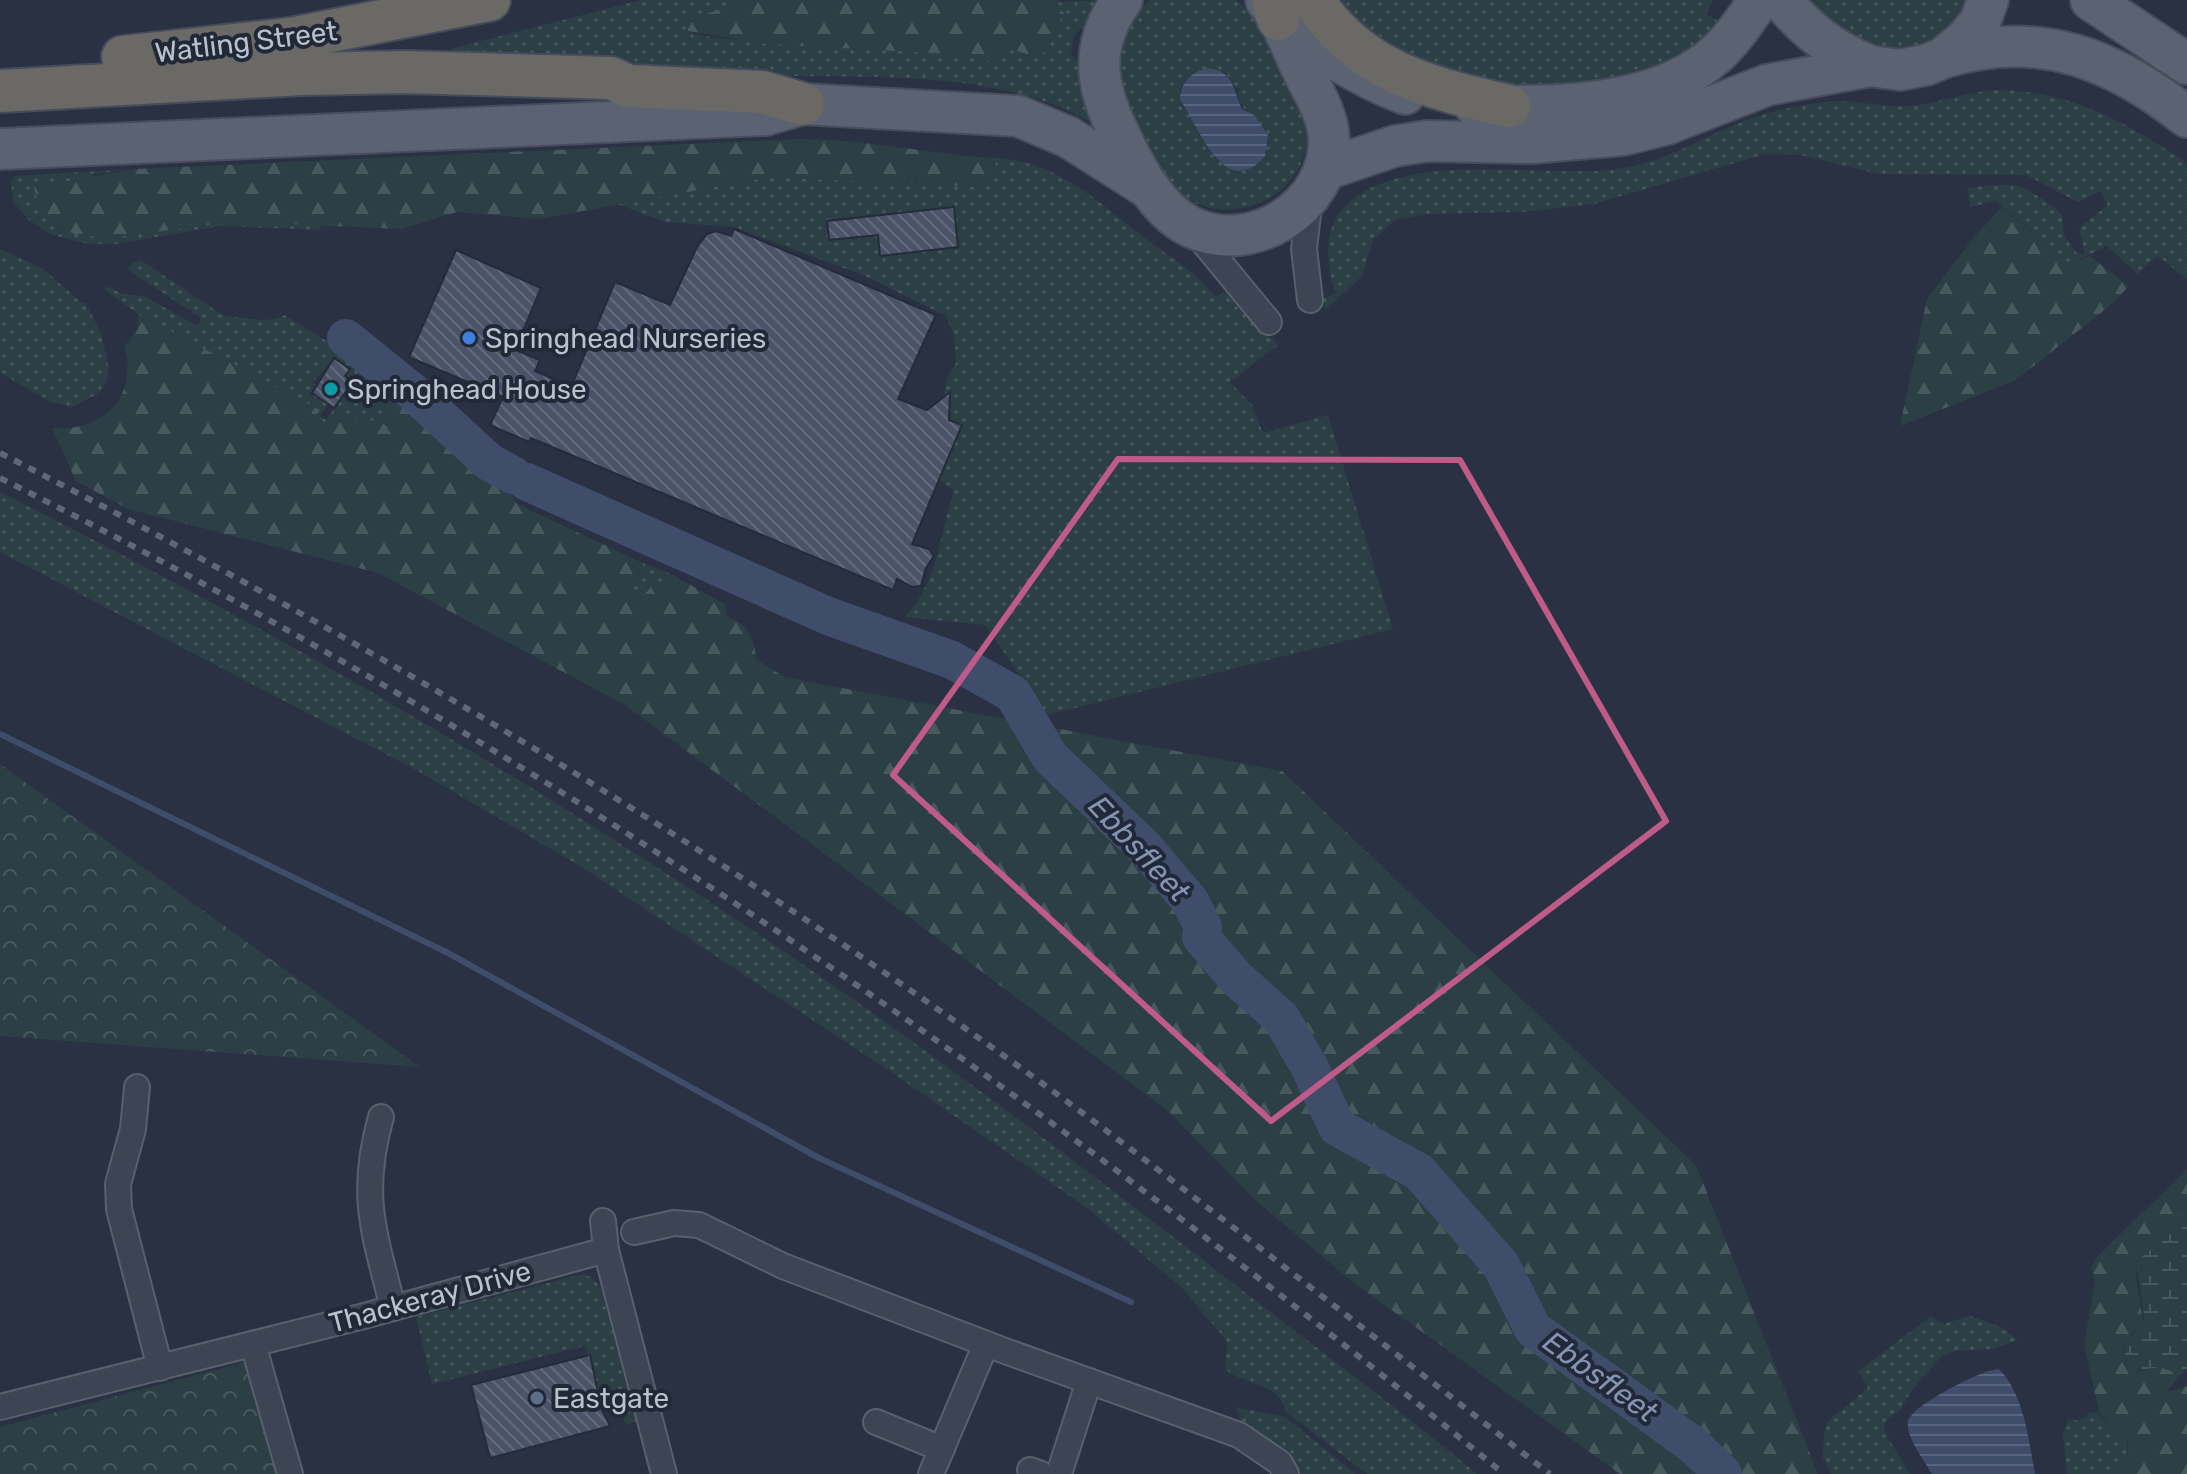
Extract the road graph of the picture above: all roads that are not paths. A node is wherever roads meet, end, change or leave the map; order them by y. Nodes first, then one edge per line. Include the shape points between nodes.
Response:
1 (489, 0) edge
2 (1122, 0) edge
3 (1759, 0) edge
4 (1782, 0) edge
5 (1988, 0) edge
6 (2091, 0) edge
7 (1283, 5) edge
8 (1943, 58) junction
9 (2187, 64) edge
10 (1870, 66) junction
11 (0, 68) edge
12 (628, 86) junction
13 (0, 91) edge
14 (803, 104) junction
15 (1509, 106) joint
16 (0, 108) edge
17 (2187, 117) edge
18 (0, 149) edge
19 (1317, 183) junction
20 (1150, 189) junction
21 (1191, 227) junction
22 (1310, 300) dead end
23 (1269, 322) dead end
24 (137, 1087) dead end
25 (381, 1117) dead end
26 (603, 1221) dead end
27 (634, 1232) dead end
28 (606, 1250) junction
29 (393, 1308) junction
30 (253, 1344) junction
31 (986, 1344) junction
32 (160, 1368) junction
33 (1089, 1381) junction
34 (0, 1407) edge
35 (876, 1422) dead end
36 (942, 1449) junction
37 (290, 1474) edge
38 (664, 1474) edge
39 (931, 1474) edge
40 (1059, 1474) edge
41 (1286, 1474) edge

1 - 11 highway, Watling Street via 290,39
2 - 20 main road via 1102,37 1099,80 1114,124
3 - 15 main road via 1709,60 1671,82 1627,95
4 - 10 main road via 1820,39
5 - 8 main road via 1980,22
6 - 9 main road
7 - 15 highway via 1338,33 1368,58 1425,85
7 - 19 main road via 1327,125 1329,140
8 - 10 main road via 1900,70
8 - 17 main road via 1999,45 2041,47 2087,58 2152,89
10 - 19 main road via 1767,85 1667,124 1623,135 1395,146
12 - 13 highway via 611,78 406,72
12 - 14 highway via 762,92
12 - 16 highway via 610,91 317,89
14 - 18 main road via 766,115
14 - 20 main road via 1018,116 1068,137
19 - 21 main road via 1290,216 1249,235
19 - 22 street via 1304,249
20 - 21 main road
21 - 23 street
24 - 32 street via 132,1136 118,1184 119,1209
25 - 29 street via 370,1157 368,1203
26 - 28 street
27 - 31 street via 674,1223 699,1225 783,1266
28 - 29 street, Thackeray Drive
28 - 38 street
29 - 30 street, Thackeray Drive
30 - 32 street, Thackeray Drive
30 - 37 street
31 - 33 street
31 - 36 street
32 - 34 street, Thackeray Drive
33 - 40 street
33 - 41 street via 1226,1429 1280,1463
35 - 36 street
36 - 39 street

